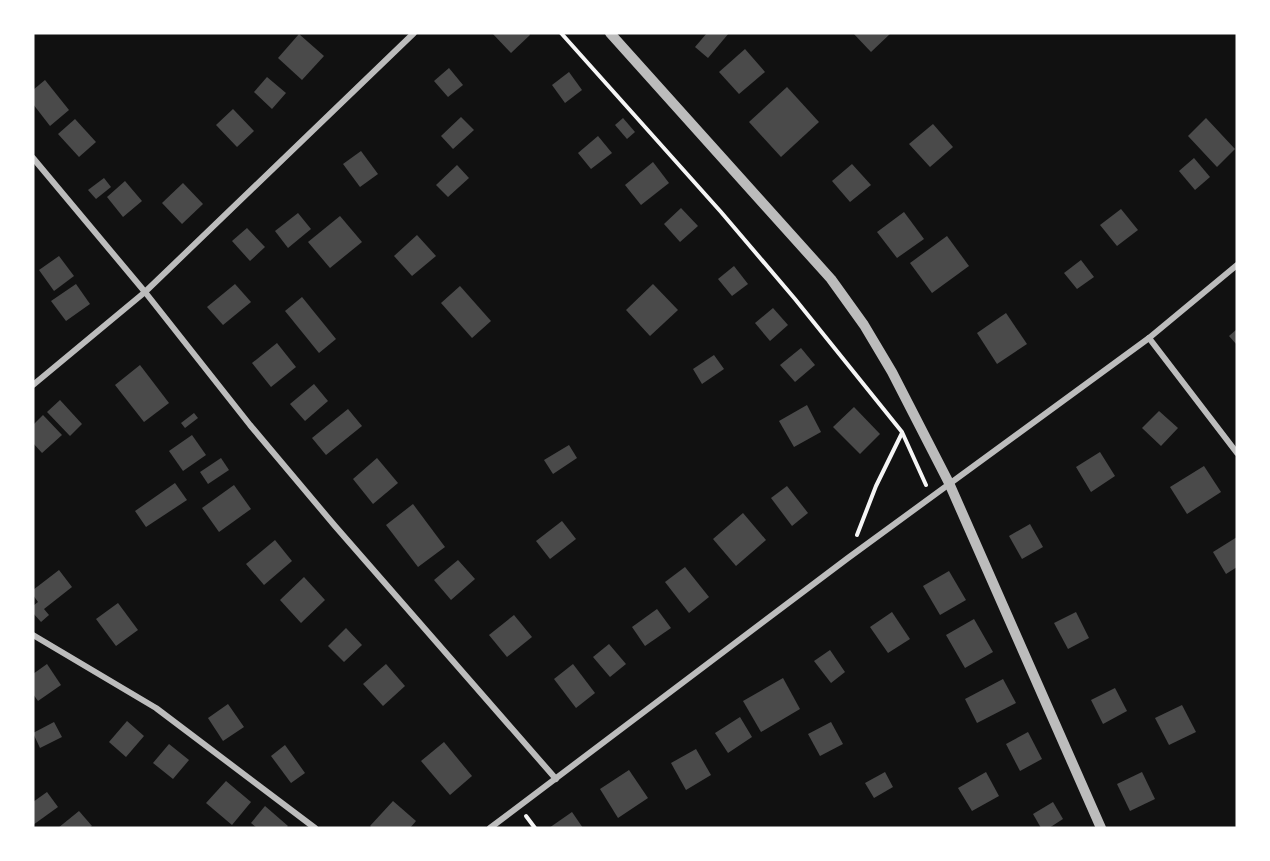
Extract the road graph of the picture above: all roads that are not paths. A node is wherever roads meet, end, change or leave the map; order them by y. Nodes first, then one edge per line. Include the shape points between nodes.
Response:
1 (414, 33) edge
2 (610, 33) edge
3 (33, 158) edge
4 (1237, 265) edge
5 (146, 292) junction
6 (1149, 338) junction
7 (33, 385) edge
8 (1237, 453) edge
9 (949, 483) junction
10 (33, 635) edge
11 (556, 779) junction
12 (315, 828) edge
13 (490, 828) edge
14 (1101, 828) edge

1 - 5 street
2 - 9 street via 831,279 892,372
3 - 5 street
4 - 6 street
5 - 7 street
5 - 11 street via 335,526
6 - 8 street
6 - 9 street
9 - 11 street
9 - 14 street
10 - 12 street via 156,708
11 - 13 street

